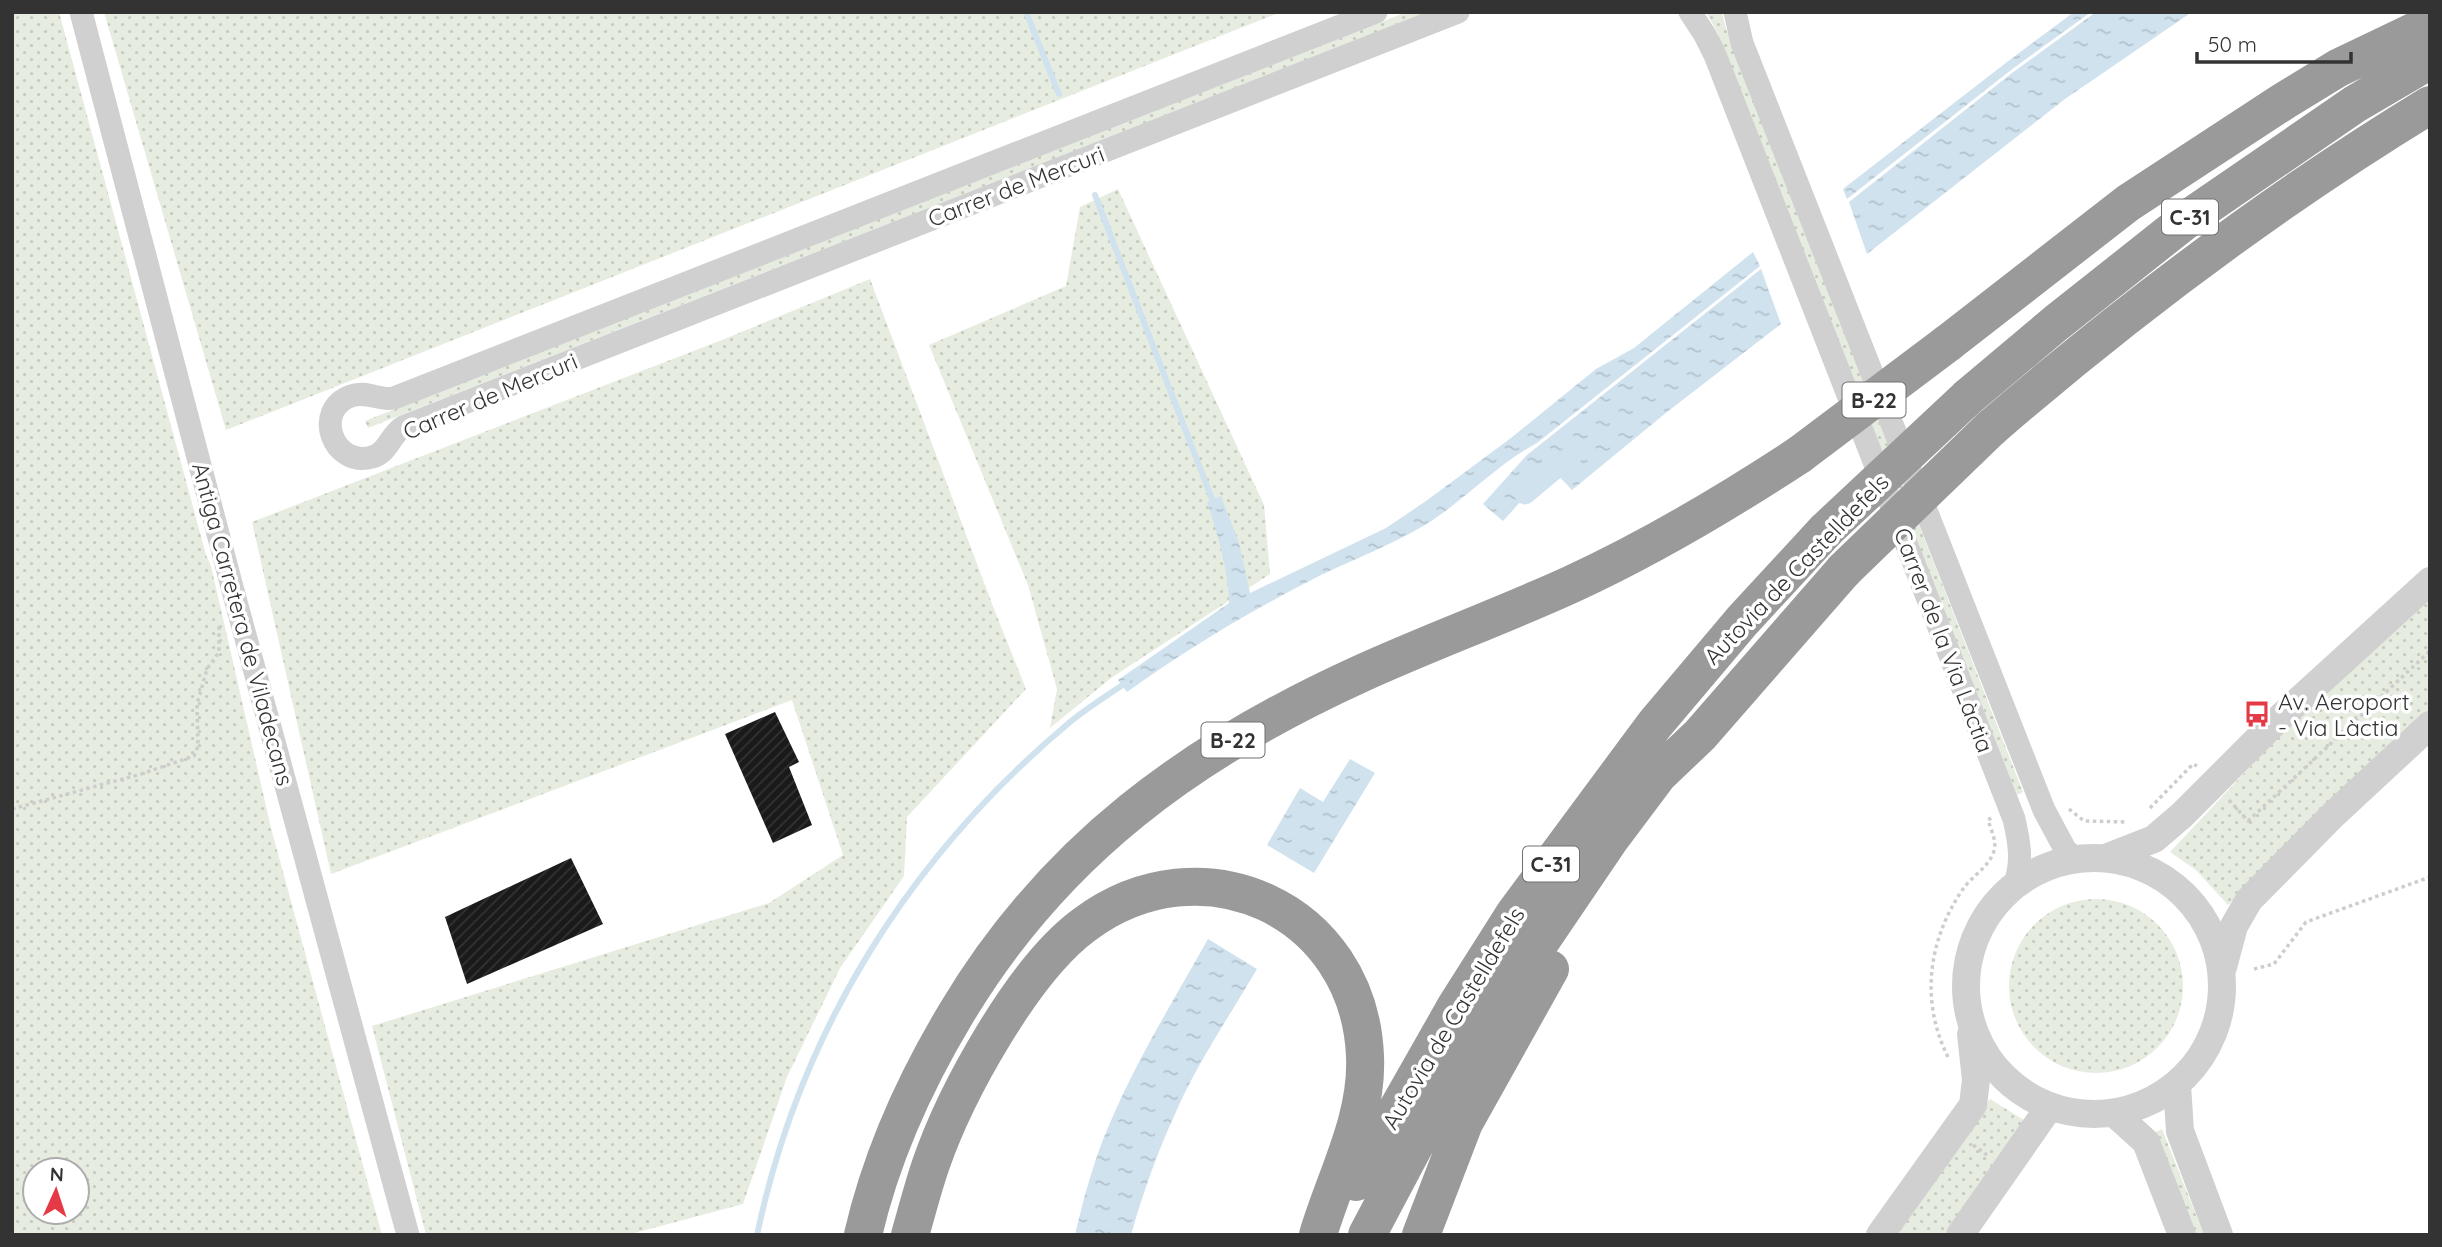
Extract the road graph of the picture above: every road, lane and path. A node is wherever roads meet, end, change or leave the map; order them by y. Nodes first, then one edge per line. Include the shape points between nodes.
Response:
1 (81, 12) edge
2 (1376, 12) edge
3 (1458, 12) edge
4 (1690, 12) edge
5 (1735, 12) edge
6 (2430, 24) edge
7 (2430, 60) edge
8 (2430, 106) edge
9 (2430, 581) edge
10 (232, 587) junction
11 (2430, 651) edge
12 (2430, 725) edge
13 (1700, 735) junction
14 (2201, 769) dead end
15 (2064, 799) dead end
16 (2228, 799) dead end
17 (12, 809) edge
18 (2145, 814) dead end
19 (1994, 817) dead end
20 (2134, 822) dead end
21 (2108, 857) junction
22 (2076, 858) junction
23 (2430, 877) edge
24 (2015, 883) junction
25 (2222, 969) junction
26 (2254, 969) dead end
27 (1968, 1014) junction
28 (1950, 1059) dead end
29 (2177, 1085) junction
30 (2050, 1106) junction
31 (2114, 1113) junction
32 (408, 1235) edge
33 (863, 1235) edge
34 (910, 1235) edge
35 (1318, 1235) edge
36 (1330, 1235) edge
37 (1367, 1235) edge
38 (1421, 1235) edge
39 (1880, 1235) edge
40 (1960, 1235) edge
41 (2182, 1235) edge
42 (2219, 1235) edge

1 - 10 street, Antiga Carretera de Viladecans
2 - 3 street, Carrer de Mercuri via 394,398 352,396 339,402 332,415 332,440 348,455 372,457 386,449 403,427
4 - 24 street, Carrer de la Via Làctia via 1715,55 2014,819 2020,847
5 - 22 street, Carrer de la Via Làctia via 1742,43 2043,810 2066,851
6 - 33 highway, B-22, bridge via 2338,68 2127,203 1799,455 1734,498 1570,585 1359,674 1173,777 1121,818 1028,911 984,967 910,1098
7 - 36 highway, Autovia de Castelldefels / C-31, bridge via 2355,104 2186,220 1968,397 1826,530 1655,724 1515,913 1404,1094
8 - 13 highway, Autovia de Castelldefels / C-31, bridge via 2284,199 2124,316 1990,428 1844,570
9 - 21 street via 2271,726 2182,815 2154,839
10 - 17 path via 220,616 219,652 207,669 197,704 194,756
10 - 32 street, Antiga Carretera de Viladecans
11 - 16 path via 2248,821
12 - 25 street via 2249,900 2234,926
13 - 37 highway, Autovia de Castelldefels / C-31 via 1658,775 1506,993 1429,1118
13 - 38 highway via 1672,787 1560,951 1513,1032 1464,1123
14 - 18 path via 2193,764
15 - 20 path via 2068,809 2084,821
19 - 28 path via 1988,820 1994,852 1965,886 1936,940 1931,1002 1938,1035
21 - 22 street
21 - 25 street via 2139,865 2172,882 2195,904 2213,935
22 - 24 street via 2044,867
23 - 26 path via 2306,922 2274,964
24 - 27 street via 1987,913 1972,943 1965,979
25 - 29 street via 2218,1022 2208,1047
27 - 30 street via 1982,1050 2005,1079
27 - 39 street via 1976,1080 1973,1105
29 - 31 street via 2146,1104
29 - 42 street via 2180,1131
30 - 31 street via 2083,1114
30 - 40 street
31 - 41 street via 2146,1142
34 - 35 highway via 932,1162 957,1105 989,1044 1057,949 1114,905 1161,890 1202,887 1252,897 1282,909 1315,934 1351,991 1361,1020 1366,1057 1363,1089 1352,1141

